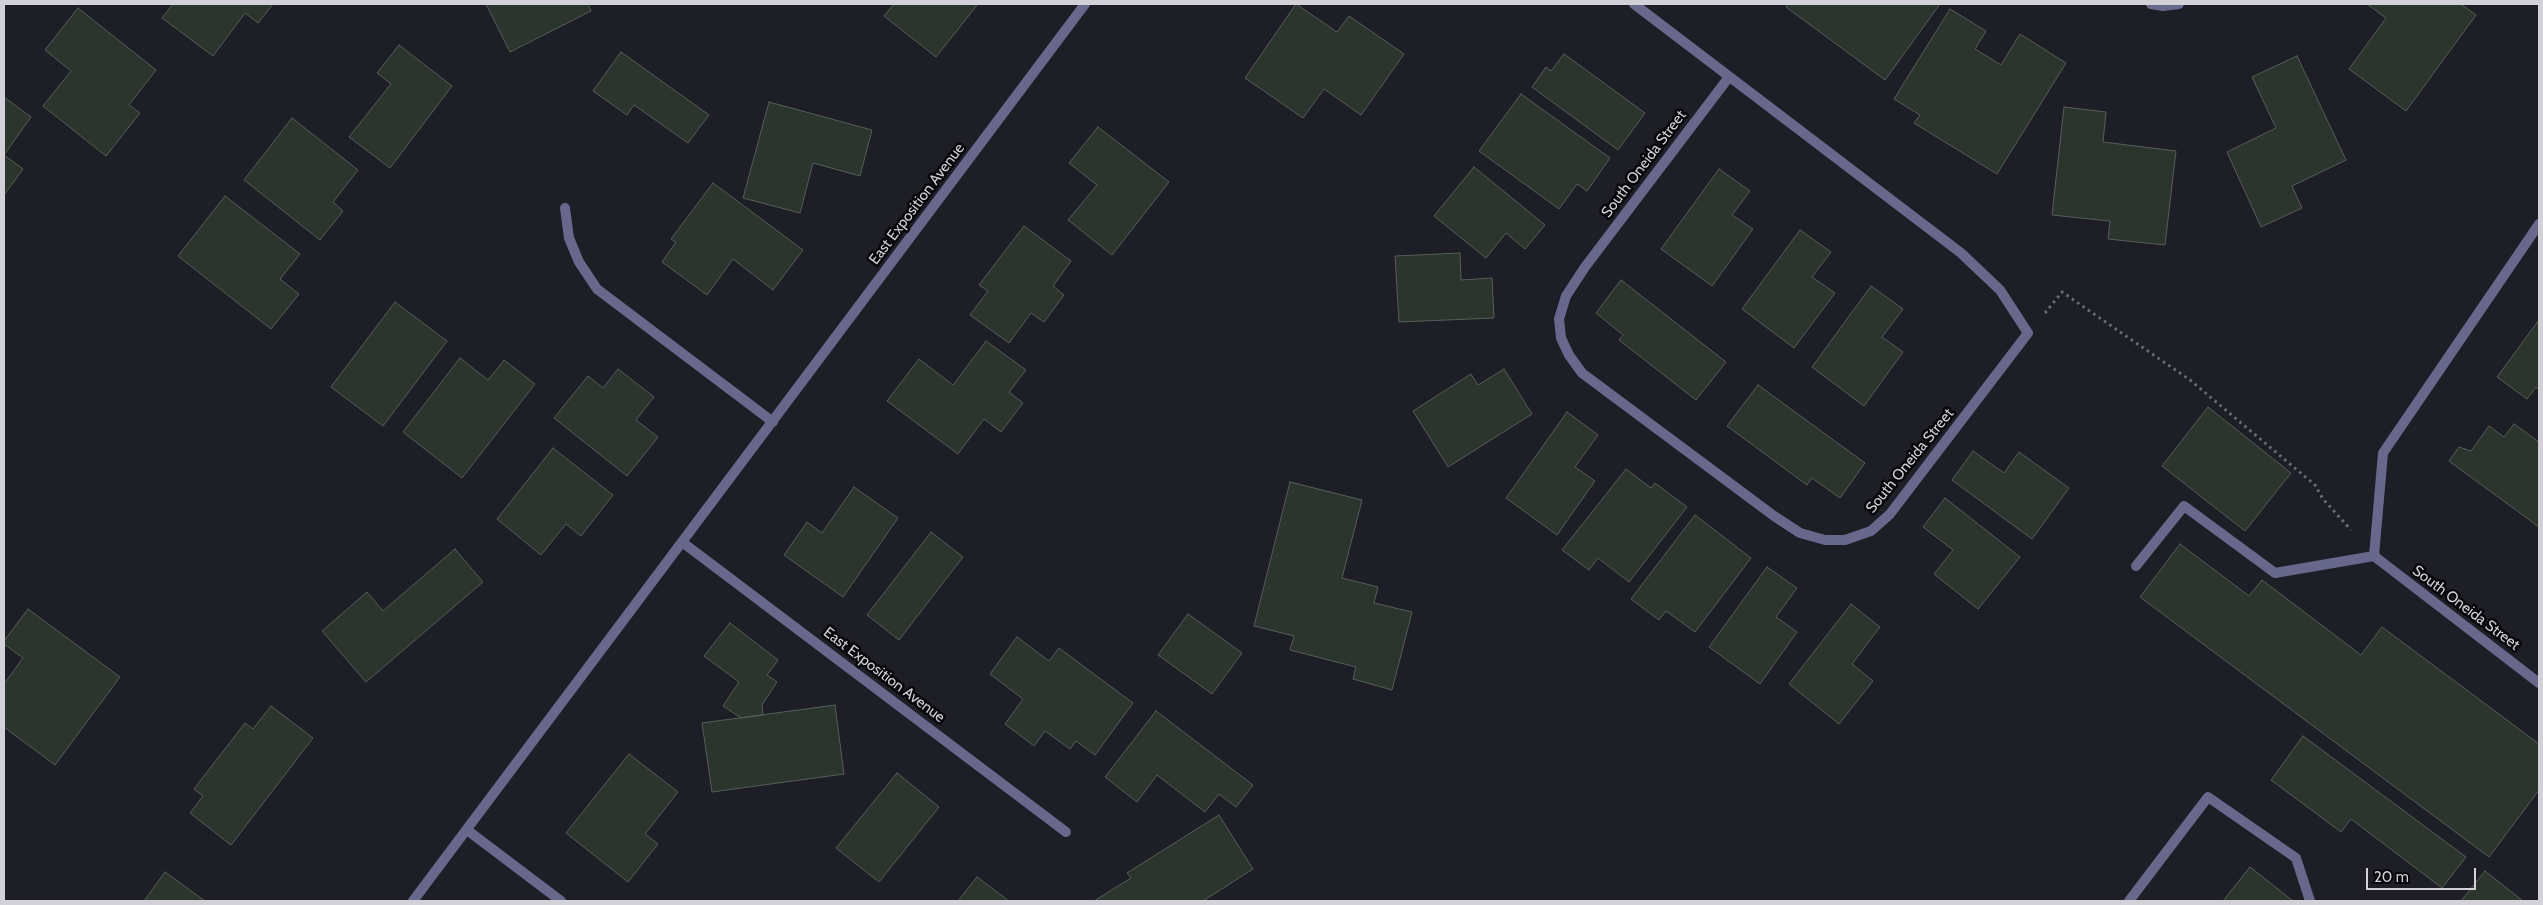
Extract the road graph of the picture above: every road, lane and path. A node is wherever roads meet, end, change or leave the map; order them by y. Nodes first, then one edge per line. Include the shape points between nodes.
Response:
1 (1086, 4) edge
2 (1634, 4) edge
3 (2151, 4) edge
4 (2179, 4) edge
5 (1730, 77) junction
6 (564, 208) dead end
7 (2539, 224) edge
8 (2028, 333) junction
9 (773, 422) junction
10 (682, 542) junction
11 (2374, 556) junction
12 (2136, 566) dead end
13 (2539, 683) edge
14 (466, 830) junction
15 (1066, 832) dead end
16 (413, 901) edge
17 (561, 901) edge
18 (2129, 901) edge
19 (2310, 901) edge

1 - 9 street, East Exposition Avenue
2 - 5 street
3 - 4 street
5 - 8 street via 1961,253 2000,290
5 - 8 street, South Oneida Street via 1566,296 1559,319 1561,338 1582,373 1800,533 1825,540 1846,540 1871,532 1890,514
6 - 9 street via 568,238 597,289
7 - 11 street via 2383,453
8 - 11 path via 2062,292 2190,380 2315,485 2323,499
9 - 10 street, East Exposition Avenue
10 - 14 street, East Exposition Avenue
10 - 15 street, East Exposition Avenue
11 - 12 street via 2276,573 2184,506
11 - 13 street, South Oneida Street
14 - 16 street, East Exposition Avenue
14 - 17 street
18 - 19 street via 2208,797 2296,858

